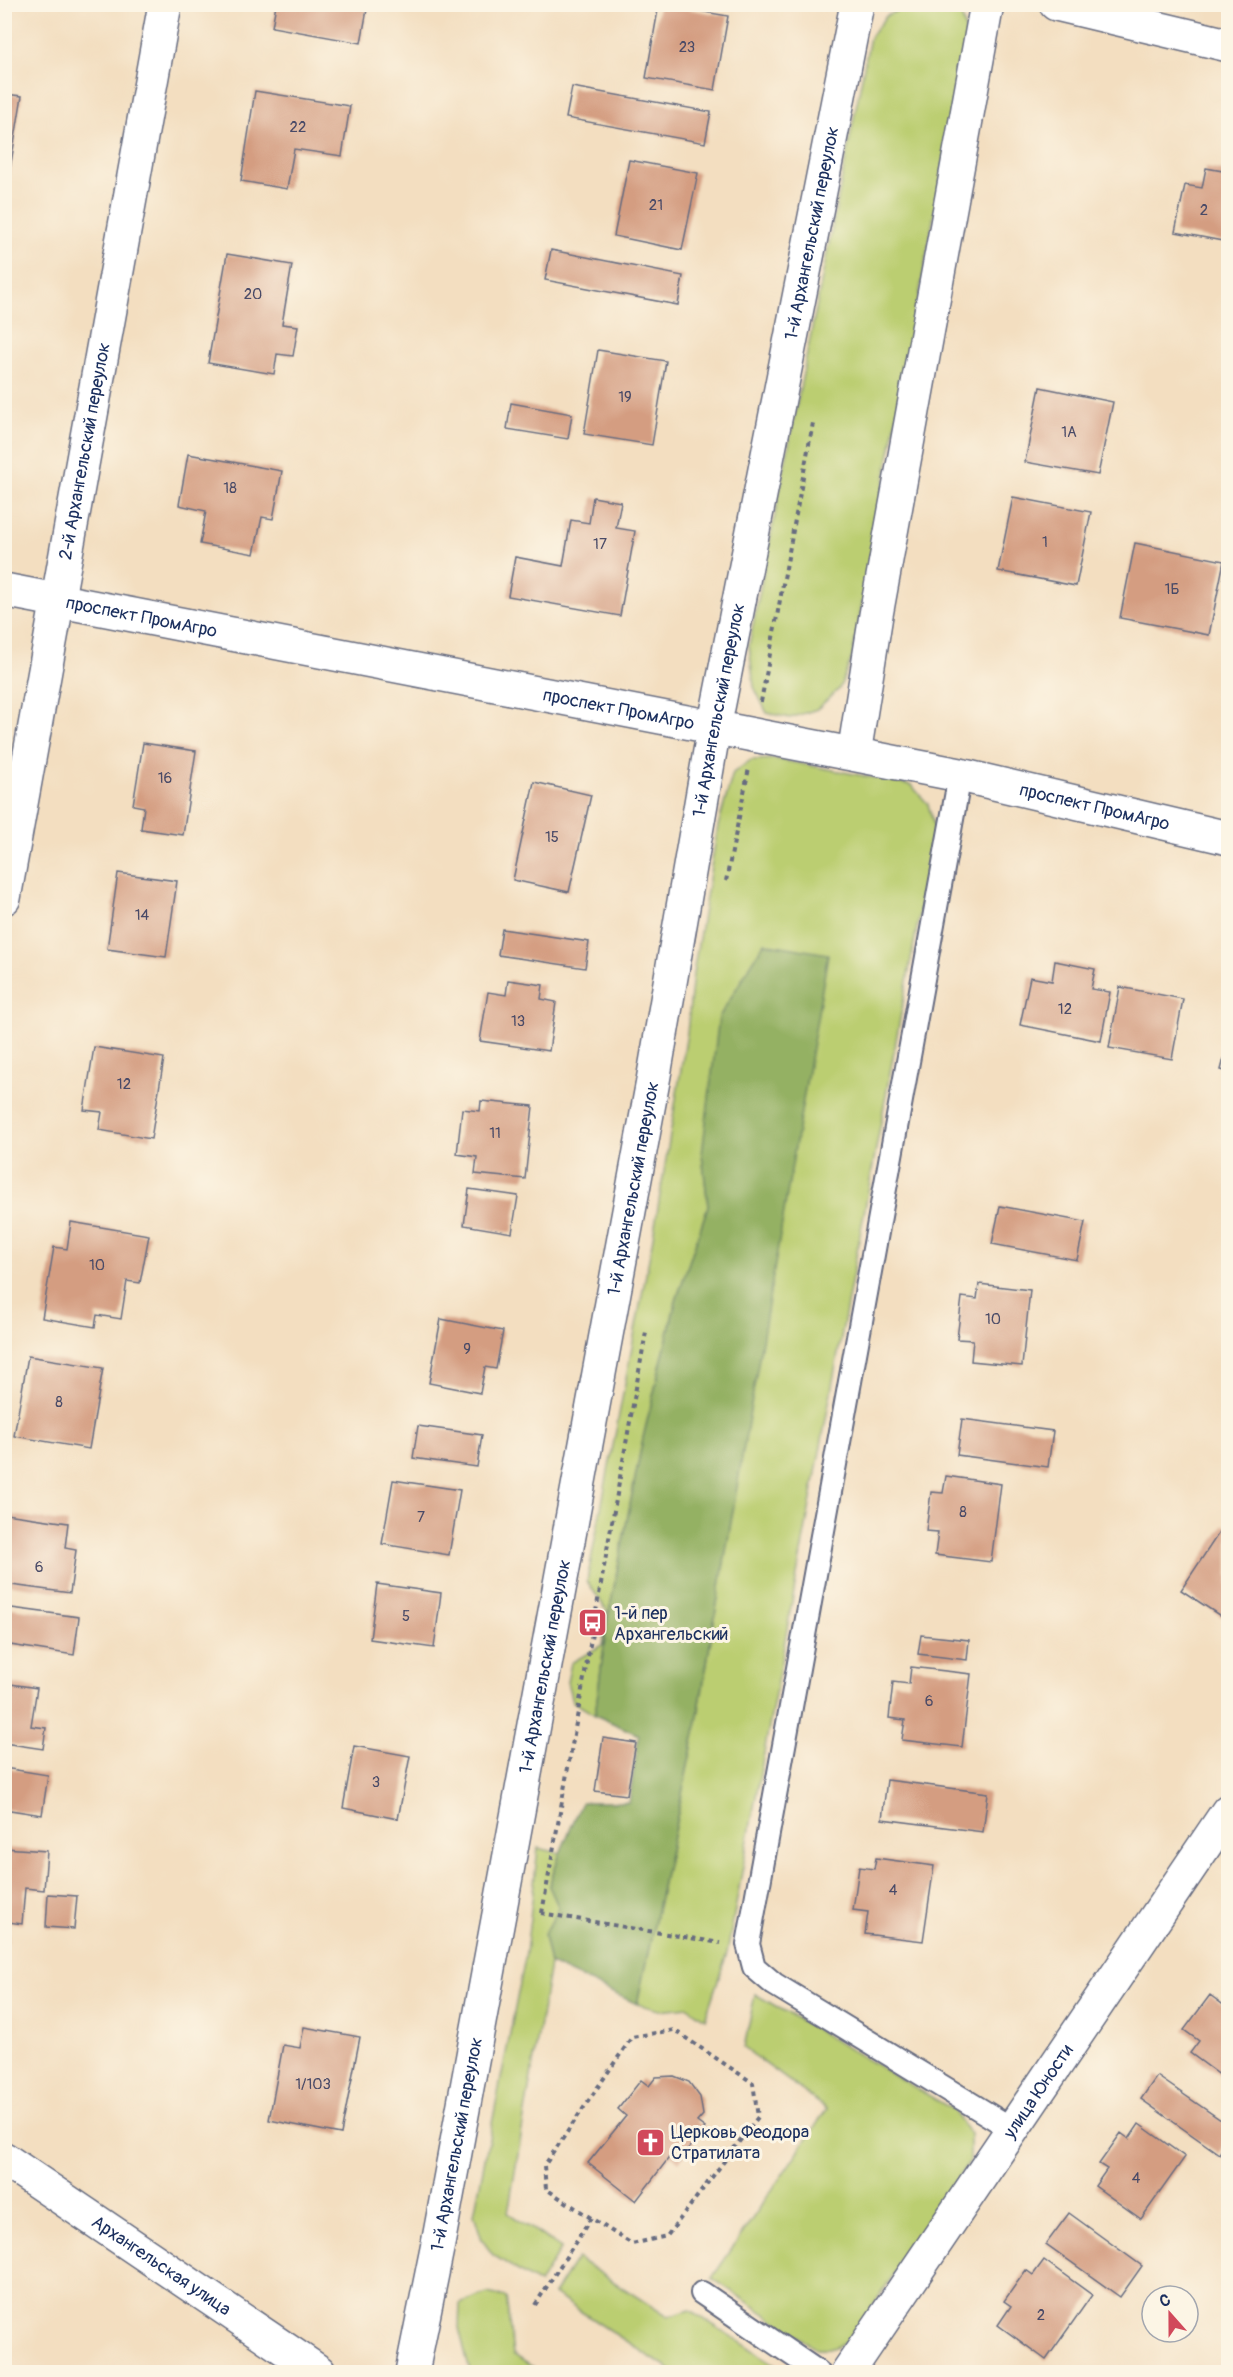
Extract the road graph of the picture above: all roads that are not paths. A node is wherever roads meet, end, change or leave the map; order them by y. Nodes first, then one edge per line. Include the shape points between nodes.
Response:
1 (165, 4) edge
2 (857, 4) edge
3 (987, 4) edge
4 (1056, 4) edge
5 (1228, 45) edge
6 (4, 590) edge
7 (58, 599) junction
8 (714, 728) junction
9 (854, 754) junction
10 (960, 775) junction
11 (1228, 838) edge
12 (4, 898) edge
13 (1228, 1811) edge
14 (1012, 2129) junction
15 (4, 2159) edge
16 (702, 2293) dead end
17 (319, 2373) edge
18 (412, 2373) edge
19 (818, 2373) edge
20 (848, 2373) edge

1 - 7 street, 2-й Архангельский переулок
2 - 8 street, 1-й Архангельский переулок
3 - 9 street
4 - 5 street
6 - 7 street, проспект ПромАгро
7 - 8 street, проспект ПромАгро
7 - 12 street, 2-й Архангельский переулок
8 - 9 street, проспект ПромАгро
8 - 18 street, 1-й Архангельский переулок via 653,1081
9 - 10 street, проспект ПромАгро
10 - 11 street, проспект ПромАгро
10 - 14 lane via 748,1944 754,1967 774,1984
13 - 14 street, улица Юности
14 - 20 street, улица Юности
15 - 17 street, Архангельская улица
16 - 19 lane

